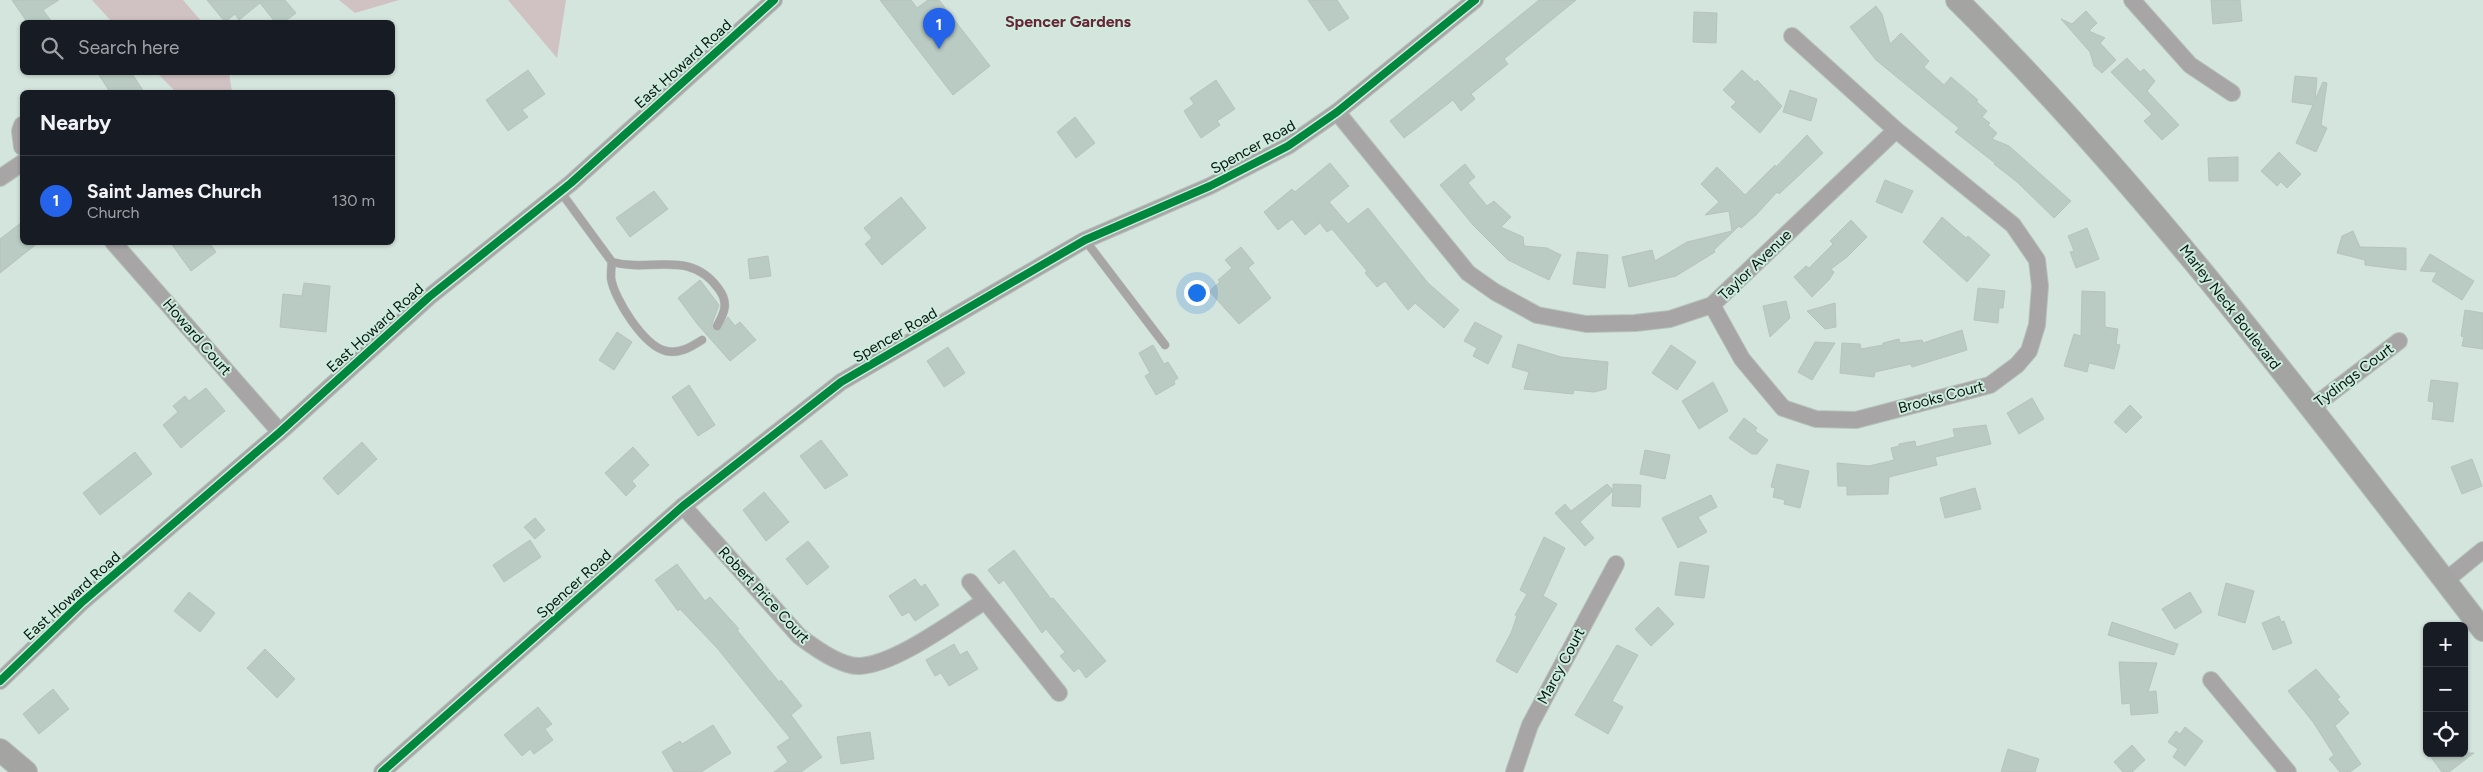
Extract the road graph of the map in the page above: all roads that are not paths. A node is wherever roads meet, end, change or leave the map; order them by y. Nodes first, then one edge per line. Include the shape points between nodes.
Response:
1 (774, 0) edge
2 (1475, 0) edge
3 (1957, 0) edge
4 (2132, 0) edge
5 (1792, 36) dead end
6 (2232, 93) dead end
7 (1337, 112) junction
8 (1896, 130) junction
9 (20, 163) edge
10 (0, 178) edge
11 (560, 191) junction
12 (1085, 240) junction
13 (116, 245) edge
14 (612, 262) junction
15 (1712, 305) junction
16 (717, 326) dead end
17 (702, 340) dead end
18 (2399, 341) dead end
19 (1165, 345) dead end
20 (2310, 409) junction
21 (280, 432) junction
22 (683, 506) junction
23 (2483, 550) edge
24 (1616, 564) dead end
25 (2445, 581) junction
26 (970, 582) dead end
27 (985, 601) junction
28 (2483, 630) edge
29 (2211, 680) dead end
30 (0, 681) edge
31 (1059, 693) dead end
32 (0, 750) edge
33 (26, 772) edge
34 (382, 772) edge
35 (1514, 772) edge
36 (2288, 772) edge

1 - 11 street, East Howard Road
2 - 7 street, Spencer Road
3 - 20 main road, Marley Neck Boulevard via 2007,49 2163,223
4 - 6 street via 2190,65
5 - 8 street, Brooks Court
7 - 12 street, Spencer Road via 1288,146 1210,186
7 - 15 street, Taylor Avenue via 1468,273 1537,315 1586,324 1635,323 1670,319
8 - 15 street, Taylor Avenue
8 - 15 street, Brooks Court via 2013,224 2037,260 2040,286 2037,325 2029,351 2016,365 1990,385 1943,399 1856,420 1816,420 1783,408 1742,359
9 - 10 street
11 - 14 lane
11 - 21 street, East Howard Road via 430,297
12 - 19 lane
12 - 22 street, Spencer Road via 841,382
13 - 21 street, Howard Court
14 - 16 lane via 632,266 676,264 696,268 712,279 724,296 726,311
14 - 17 lane via 611,278 619,300 646,339 666,351 687,350
18 - 20 street, Tydings Court
20 - 25 main road, Marley Neck Boulevard
21 - 30 street, East Howard Road via 81,603
22 - 27 street, Robert Price Court via 798,636 817,650 858,667 901,653
22 - 34 street, Spencer Road
23 - 25 street
24 - 35 street, Marcy Court via 1530,725
25 - 28 main road, Marley Neck Boulevard
26 - 27 street
27 - 31 street
29 - 36 street
32 - 33 main road

